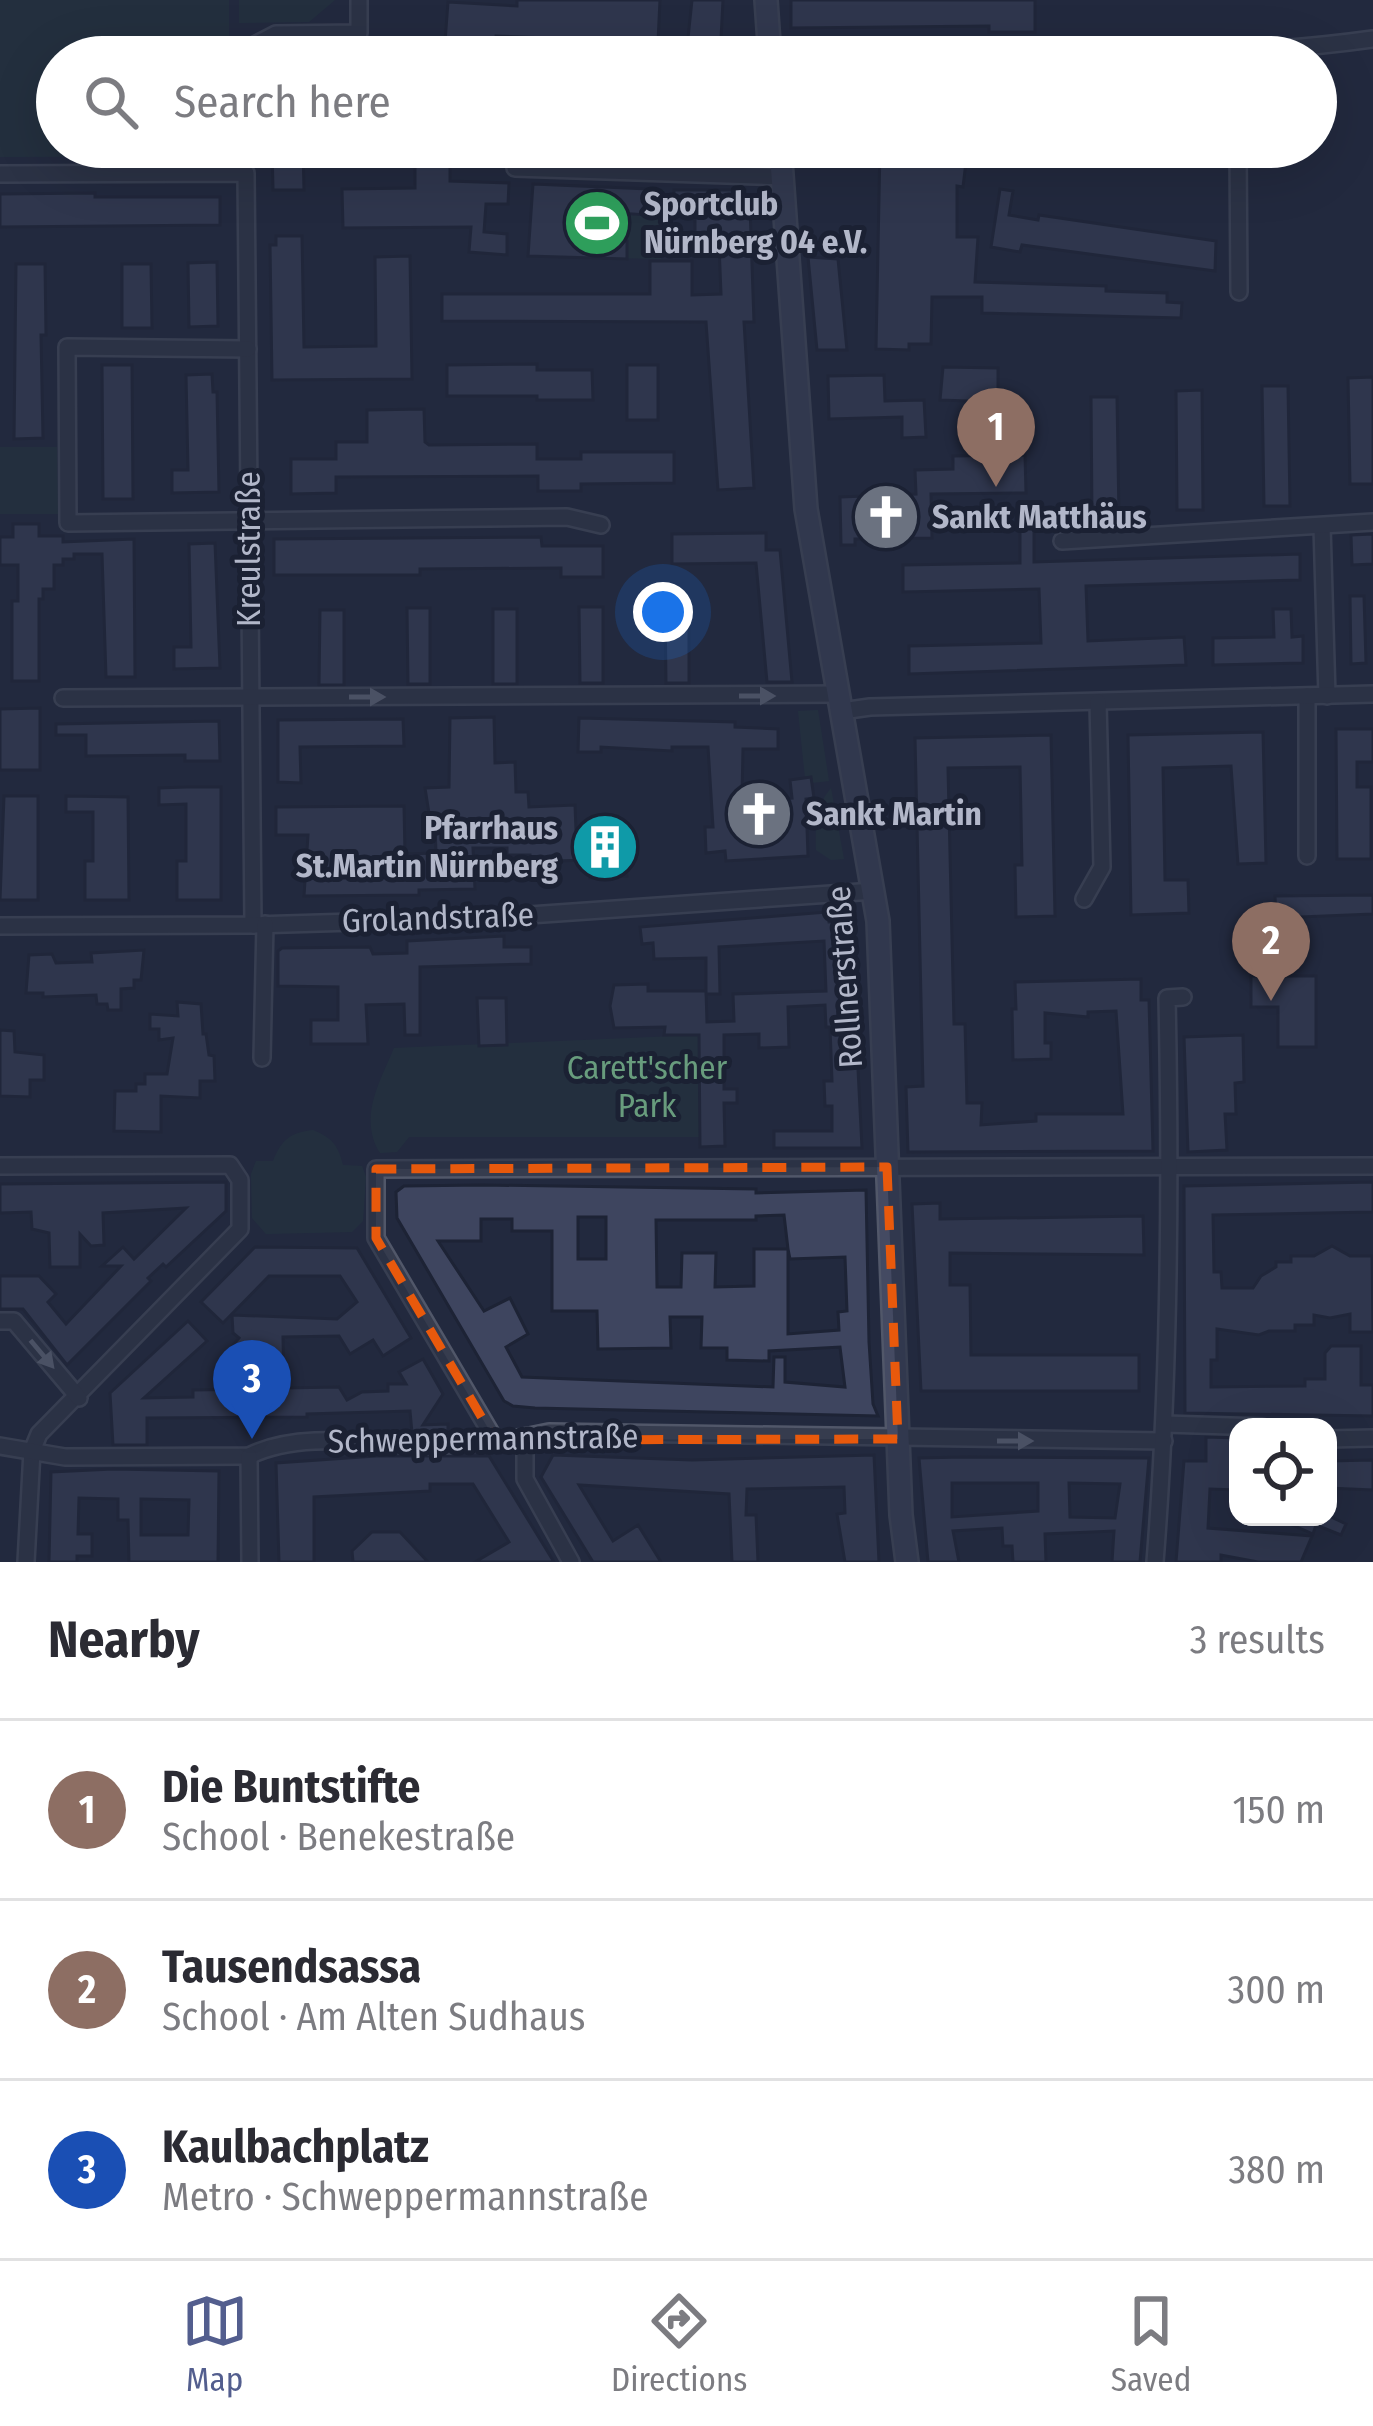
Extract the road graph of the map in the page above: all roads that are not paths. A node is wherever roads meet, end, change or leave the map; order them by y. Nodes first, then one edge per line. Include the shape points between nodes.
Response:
1 (359, 0) edge
2 (766, 0) edge
3 (272, 36) edge
4 (769, 36) edge
5 (1373, 39) edge
6 (1337, 43) edge
7 (782, 168) edge
8 (1238, 168) edge
9 (515, 169) dead end
10 (0, 174) edge
11 (783, 177) junction
12 (1239, 292) dead end
13 (248, 349) junction
14 (250, 520) junction
15 (1373, 521) edge
16 (601, 525) dead end
17 (1322, 526) junction
18 (1062, 541) dead end
19 (1373, 694) edge
20 (1307, 696) junction
21 (1328, 696) junction
22 (63, 698) dead end
23 (250, 698) junction
24 (1099, 702) junction
25 (840, 703) junction
26 (1307, 856) dead end
27 (874, 891) junction
28 (1084, 899) dead end
29 (259, 925) junction
30 (0, 926) edge
31 (1183, 997) dead end
32 (262, 1058) dead end
33 (0, 1166) edge
34 (1373, 1166) edge
35 (887, 1167) junction
36 (1169, 1170) junction
37 (0, 1321) edge
38 (79, 1398) junction
39 (1229, 1429) edge
40 (1165, 1433) junction
41 (525, 1438) junction
42 (1373, 1438) edge
43 (898, 1439) junction
44 (1337, 1439) edge
45 (495, 1440) junction
46 (0, 1446) edge
47 (32, 1451) junction
48 (249, 1456) junction
49 (26, 1562) edge
50 (250, 1562) edge
51 (571, 1562) edge
52 (907, 1562) edge
53 (1154, 1562) edge

1 - 3 street via 359,33
2 - 4 street
5 - 6 street
7 - 11 street, Rollnerstraße
8 - 12 street
9 - 11 street
10 - 13 street, Kreulstraße via 246,173
11 - 25 street, Rollnerstraße via 805,496
13 - 14 street, Kreulstraße
13 - 14 street via 68,347 68,523
14 - 16 street via 567,517
14 - 23 street, Kreulstraße
15 - 17 street
17 - 18 street
17 - 21 street
19 - 21 street
20 - 21 street
20 - 24 street
20 - 26 street
22 - 23 street
23 -> 25 street
23 - 29 street, Kreulstraße
24 - 25 street
24 - 28 street via 1102,867
25 - 27 street, Rollnerstraße
27 - 29 street, Grolandstraße
27 - 35 street, Rollnerstraße
29 - 30 street, Grolandstraße
29 - 32 street, Kreulstraße
31 - 36 street via 1167,998
33 - 38 street via 230,1165 241,1180 240,1229
34 - 36 street
35 - 36 street
35 - 43 street, Rollnerstraße
35 - 45 street via 376,1169 376,1238
36 - 40 street
37 -> 38 street via 14,1321
38 - 47 street via 39,1434
39 - 40 street, Schweppermannstraße
43 -> 40 street, Schweppermannstraße
40 - 53 street
41 - 43 street, Schweppermannstraße via 570,1432
41 - 45 street, Schweppermannstraße
41 - 51 street via 525,1479
42 - 44 street
43 - 52 street, Rollnerstraße
45 - 48 street, Schweppermannstraße via 269,1446
46 - 47 street, Schweppermannstraße
47 - 48 street, Schweppermannstraße
47 - 49 street
48 - 50 street

